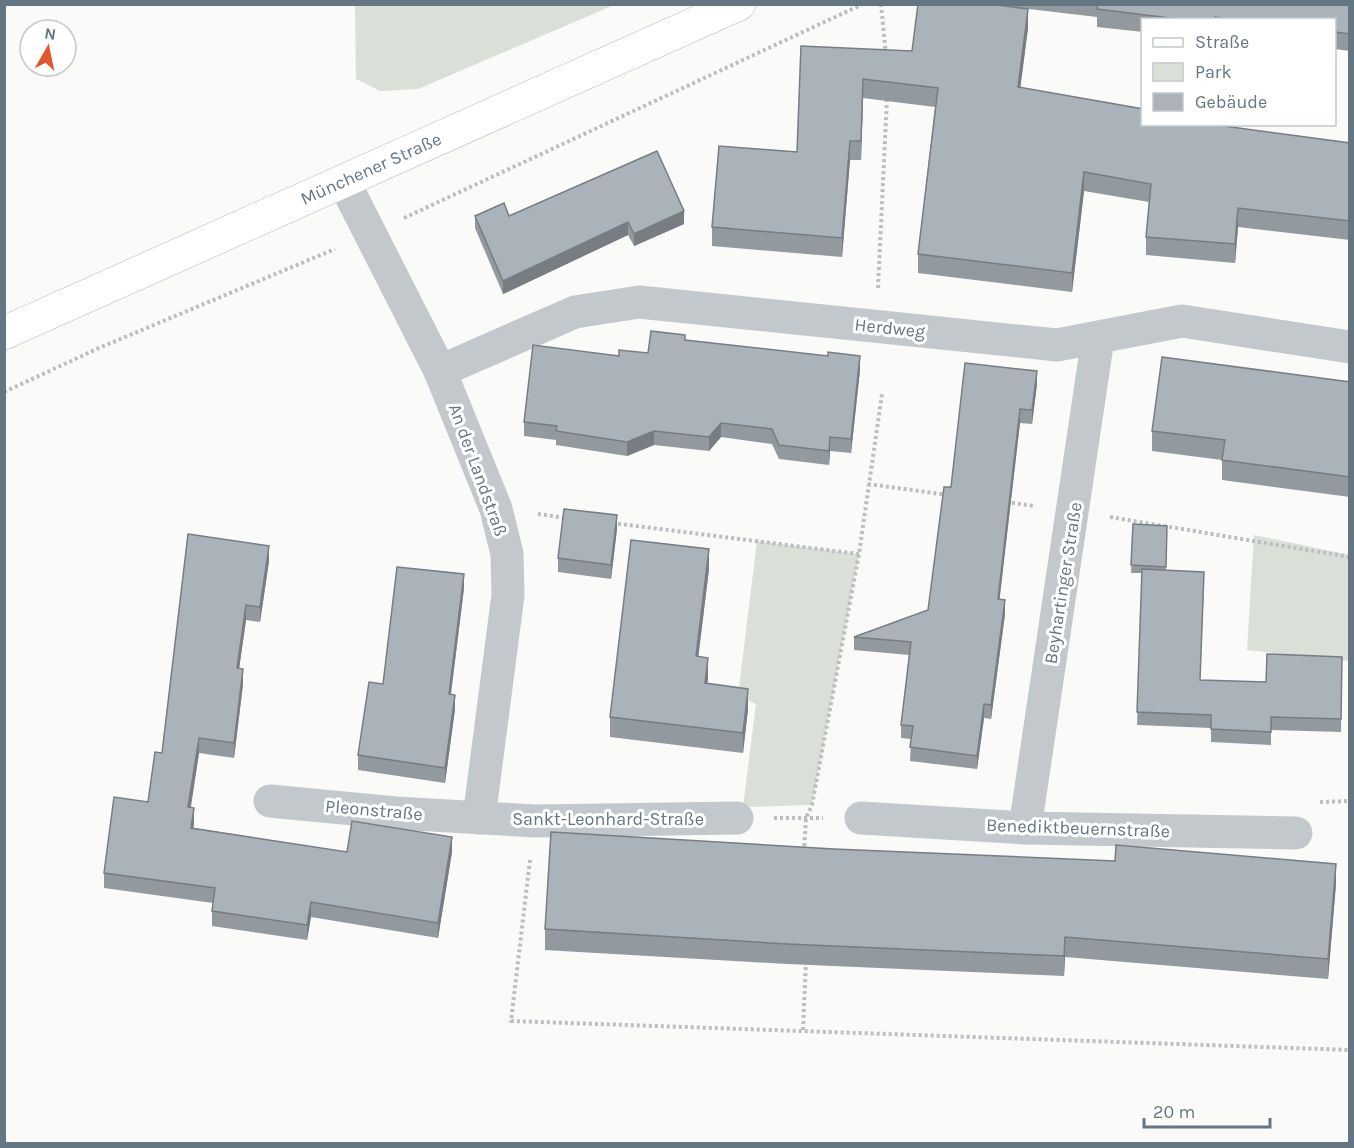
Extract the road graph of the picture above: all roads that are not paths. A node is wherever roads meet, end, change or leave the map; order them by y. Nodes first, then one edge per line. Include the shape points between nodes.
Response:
1 (739, 4) edge
2 (344, 182) junction
3 (4, 333) edge
4 (1098, 338) junction
5 (1350, 347) edge
6 (440, 371) junction
7 (270, 801) dead end
8 (479, 818) junction
9 (737, 818) road end
10 (861, 818) road end
11 (1025, 828) junction
12 (1296, 833) dead end

1 - 2 main road, Münchener Straße
2 - 3 main road, Münchener Straße
2 - 6 street, An der Landstraß
4 - 5 street, Herdweg via 1182,321
4 - 6 street, Herdweg via 1057,345 639,302 575,312
4 - 11 street, Beyhartinger Straße
6 - 8 street, An der Landstraß via 495,509 507,554 508,596
7 - 8 street, Pleonstraße
8 - 9 street, Sankt-Leonhard-Straße
10 - 11 street, Benediktbeuernstraße
11 - 12 street, Benediktbeuernstraße

